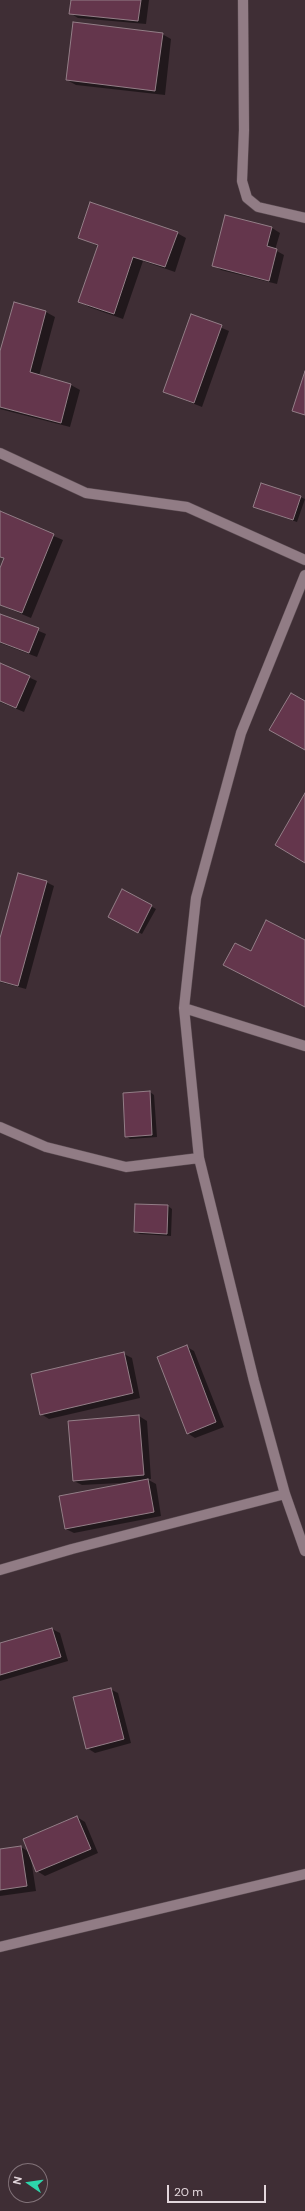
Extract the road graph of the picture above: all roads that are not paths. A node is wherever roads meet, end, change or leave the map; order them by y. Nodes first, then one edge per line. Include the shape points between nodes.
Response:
1 (243, 0) edge
2 (305, 218) edge
3 (0, 452) edge
4 (305, 560) edge
5 (305, 575) edge
6 (184, 1008) junction
7 (305, 1046) edge
8 (0, 1127) edge
9 (199, 1158) junction
10 (285, 1494) junction
11 (305, 1551) edge
12 (0, 1570) edge
13 (305, 1874) edge
14 (0, 1948) edge

1 - 2 street via 242,181 247,198 258,207
3 - 4 street via 86,493 187,507
5 - 6 street via 241,733 196,898
6 - 7 street
6 - 9 street
8 - 9 street via 46,1147 126,1167
9 - 10 street via 254,1381
10 - 11 street
10 - 12 street
13 - 14 street

